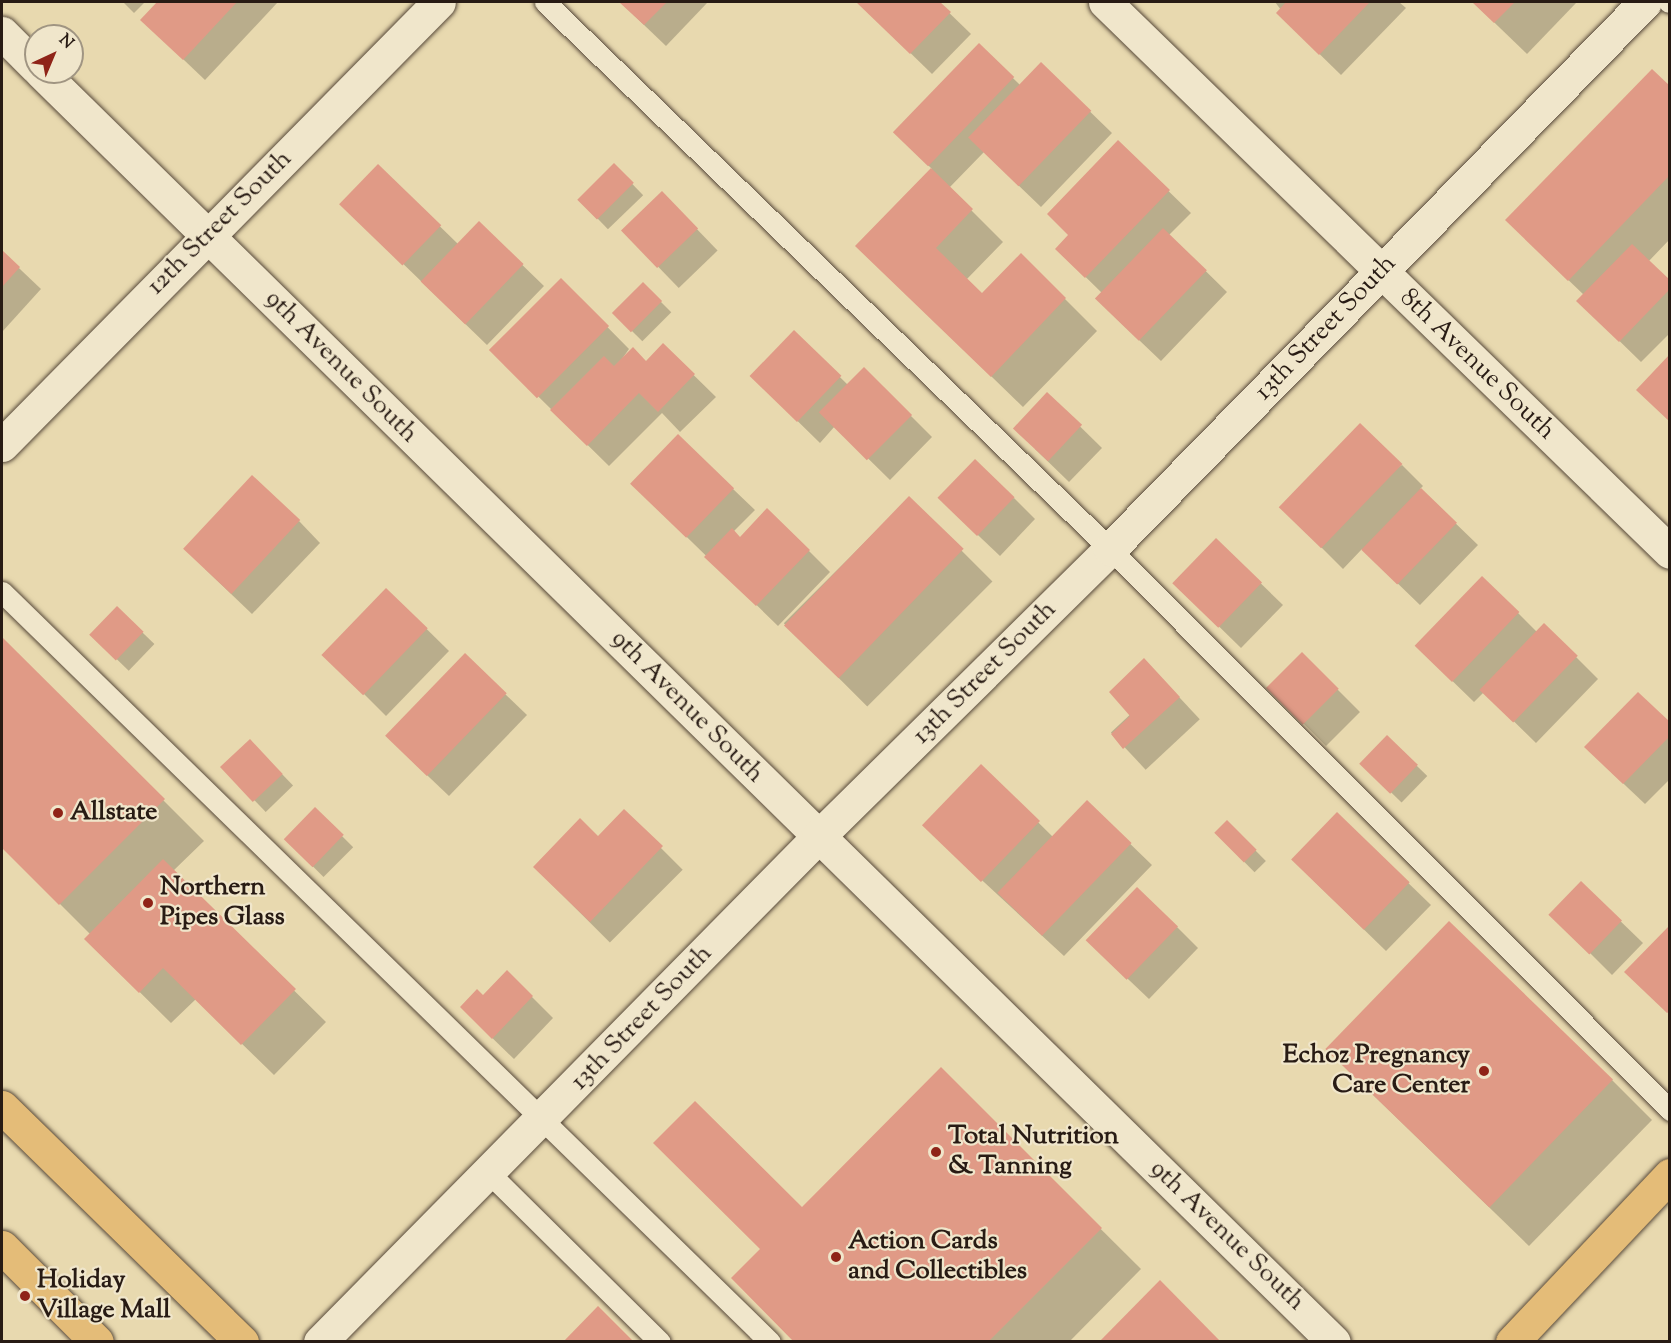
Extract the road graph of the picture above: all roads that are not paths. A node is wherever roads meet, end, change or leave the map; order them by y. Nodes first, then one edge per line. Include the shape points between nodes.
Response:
1 (439, 2) edge
2 (545, 2) edge
3 (1105, 2) edge
4 (1645, 2) edge
5 (2, 33) edge
6 (24, 55) edge
7 (53, 84) edge
8 (208, 236) junction
9 (1382, 271) junction
10 (2, 445) edge
11 (1110, 549) junction
12 (1670, 552) edge
13 (2, 592) edge
14 (818, 837) junction
15 (2, 1107) edge
16 (1670, 1110) edge
17 (542, 1120) junction
18 (489, 1173) junction
19 (1670, 1175) edge
20 (2, 1247) edge
21 (97, 1341) edge
22 (242, 1341) edge
23 (320, 1341) edge
24 (660, 1341) edge
25 (770, 1341) edge
26 (1334, 1341) edge
27 (1512, 1341) edge

1 - 8 street, 12th Street South
2 - 11 lane
3 - 9 street, 8th Avenue South
4 - 9 street, 13th Street South
5 - 6 street
7 - 8 street, 9th Avenue South
8 - 10 street, 12th Street South
8 - 14 street, 9th Avenue South
9 - 11 street, 13th Street South
9 - 12 street, 8th Avenue South
11 - 14 street, 13th Street South
11 - 16 lane
13 - 17 lane
14 - 17 street, 13th Street South
14 - 26 street, 9th Avenue South
15 - 22 main road
17 - 18 street, 13th Street South
17 - 25 lane
18 - 23 street, 13th Street South
18 - 24 lane
19 - 27 main road
20 - 21 main road

